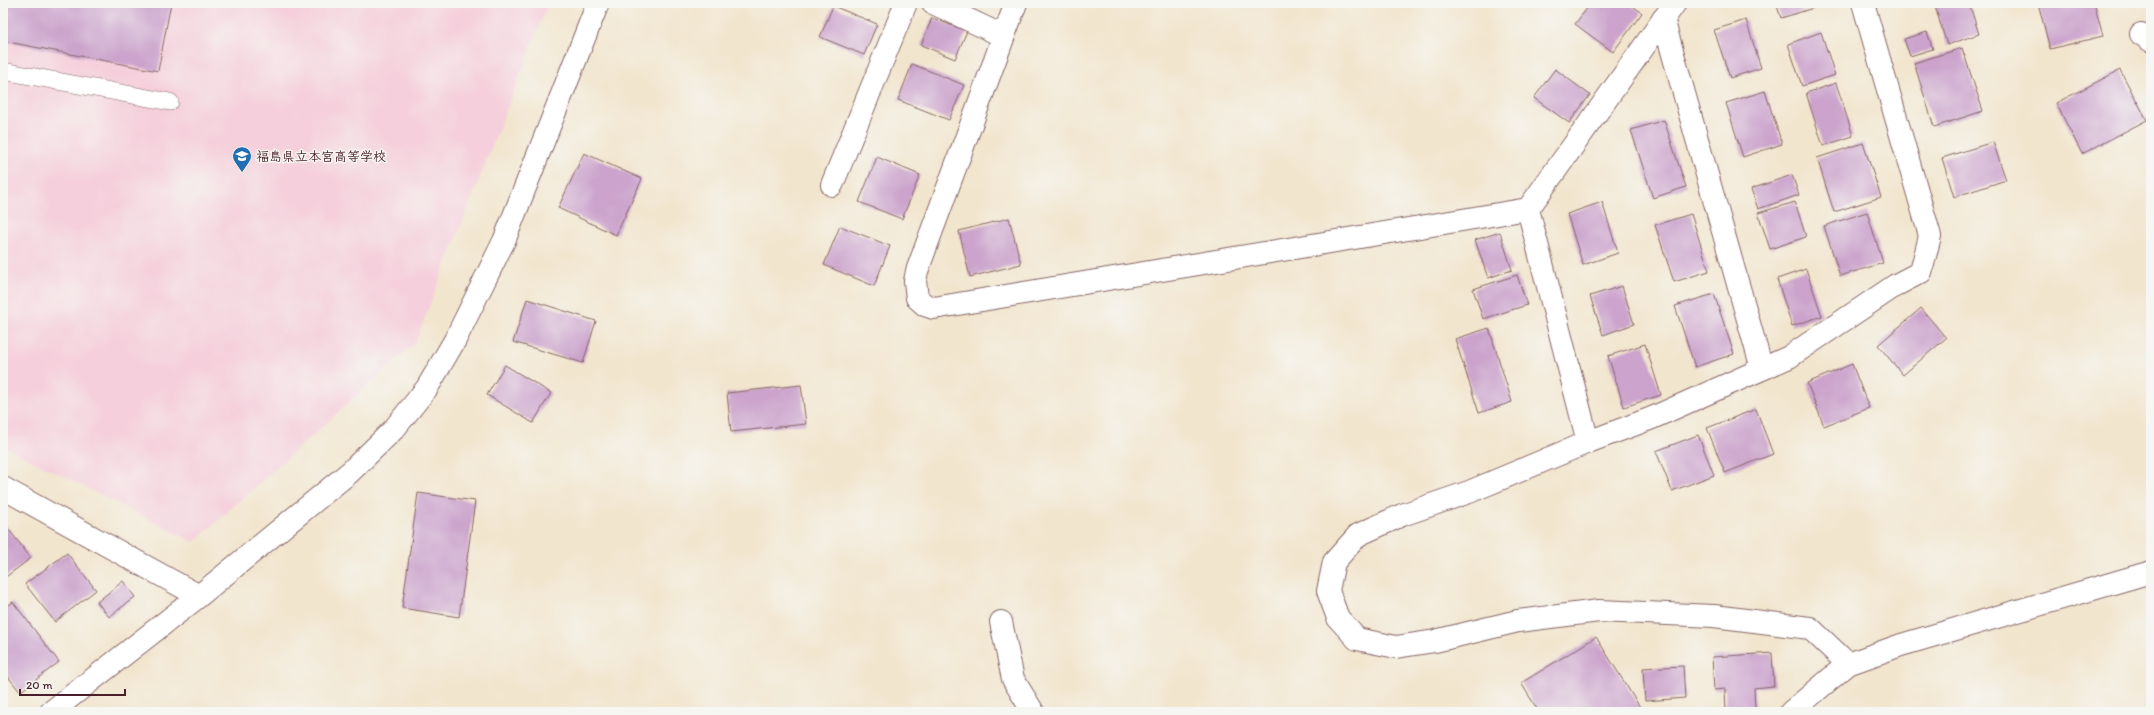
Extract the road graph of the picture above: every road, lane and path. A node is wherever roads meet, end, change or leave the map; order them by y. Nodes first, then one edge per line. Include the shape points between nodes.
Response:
1 (598, 3) edge
2 (906, 3) edge
3 (933, 3) edge
4 (1016, 3) edge
5 (1863, 3) edge
6 (1669, 11) edge
7 (1003, 36) junction
8 (3, 71) edge
9 (170, 102) dead end
10 (832, 185) dead end
11 (1528, 209) junction
12 (1762, 369) junction
13 (1588, 442) junction
14 (3, 488) edge
15 (2151, 572) edge
16 (199, 596) junction
17 (1001, 622) dead end
18 (1848, 664) junction
19 (51, 712) edge
20 (1033, 712) edge
21 (1791, 712) edge

1 - 16 street via 504,241 455,340 427,388 394,429 350,472
2 - 10 street
3 - 7 street
4 - 7 street
5 - 12 street via 1930,236 1922,272 1896,285 1789,357
6 - 11 street
6 - 12 street
7 - 11 street via 917,271 917,298 925,306 952,306
8 - 9 lane
11 - 13 street
12 - 13 street via 1652,418
13 - 18 street via 1469,492 1402,514 1358,535 1334,562 1328,591 1338,618 1357,639 1396,647 1435,641 1518,621 1599,611 1714,616 1810,628
14 - 16 street
15 - 18 street via 1908,643
16 - 19 street
17 - 20 street via 1012,679
18 - 21 street

